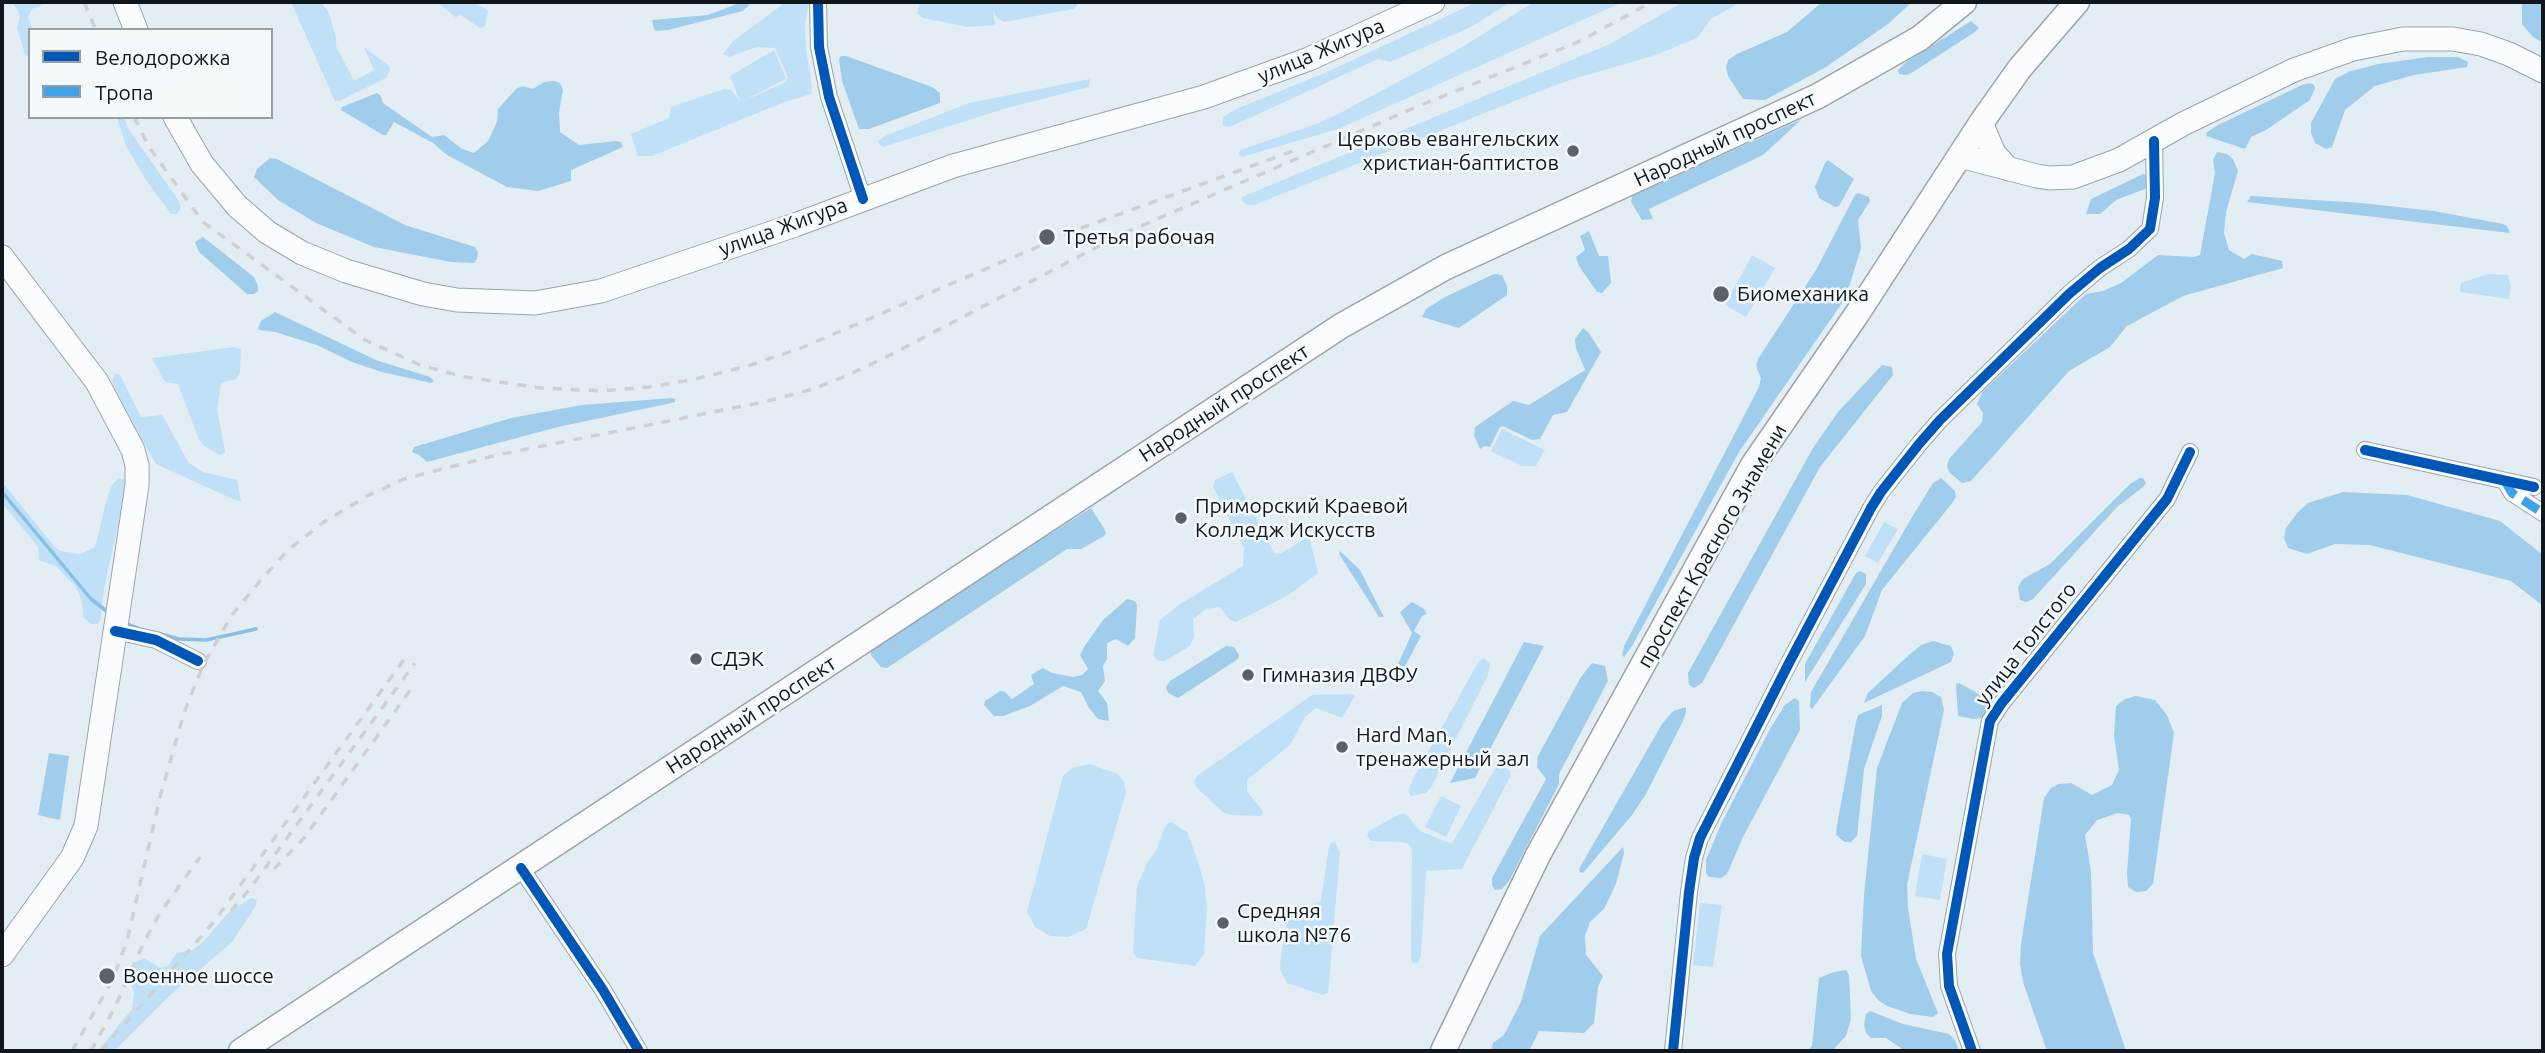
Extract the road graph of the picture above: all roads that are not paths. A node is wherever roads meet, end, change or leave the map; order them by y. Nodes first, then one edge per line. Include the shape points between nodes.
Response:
1 (125, 2) edge
2 (818, 2) edge
3 (1433, 2) edge
4 (1964, 2) edge
5 (2077, 2) edge
6 (135, 28) edge
7 (2543, 71) edge
8 (176, 119) edge
9 (1981, 123) junction
10 (2154, 141) junction
11 (1960, 156) junction
12 (2008, 169) junction
13 (863, 199) junction
14 (2, 257) edge
15 (2365, 450) dead end
16 (2190, 452) dead end
17 (2505, 481) junction
18 (2534, 487) dead end
19 (2543, 513) edge
20 (116, 627) junction
21 (198, 662) dead end
22 (521, 868) junction
23 (2, 955) edge
24 (241, 1051) edge
25 (639, 1051) edge
26 (1443, 1051) edge
27 (1673, 1051) edge
28 (1972, 1051) edge

1 - 6 main road
2 - 13 street via 819,47 829,97
3 - 13 main road, улица Жигура via 1309,60 1204,97 953,166
4 - 22 main road, Народный проспект via 1920,38 1818,96 1446,268 1341,326
5 - 9 main road, проспект Красного Знамени via 2020,68
7 - 10 main road via 2481,44 2453,39 2378,43 2294,70
8 - 13 main road, улица Жигура via 210,173 237,206 267,232 346,271 457,300 535,303 601,291
9 - 11 main road, проспект Красного Знамени
9 - 12 main road via 1994,153
10 - 12 main road via 2073,177 2049,178
10 - 27 street via 2155,198 2150,229 2069,294 1919,444 1871,508 1789,663 1694,858
11 - 12 main road
11 - 26 main road, проспект Красного Знамени via 1754,465 1538,855
14 - 20 main road via 97,382 133,450 137,485
15 - 17 street
16 - 28 street, улица Толстого via 2167,499 1990,721 1946,970
17 - 18 street
17 - 19 street via 2512,492
20 - 21 street via 156,640
20 - 23 main road via 79,847
22 - 24 main road, Народный проспект
22 - 25 street

